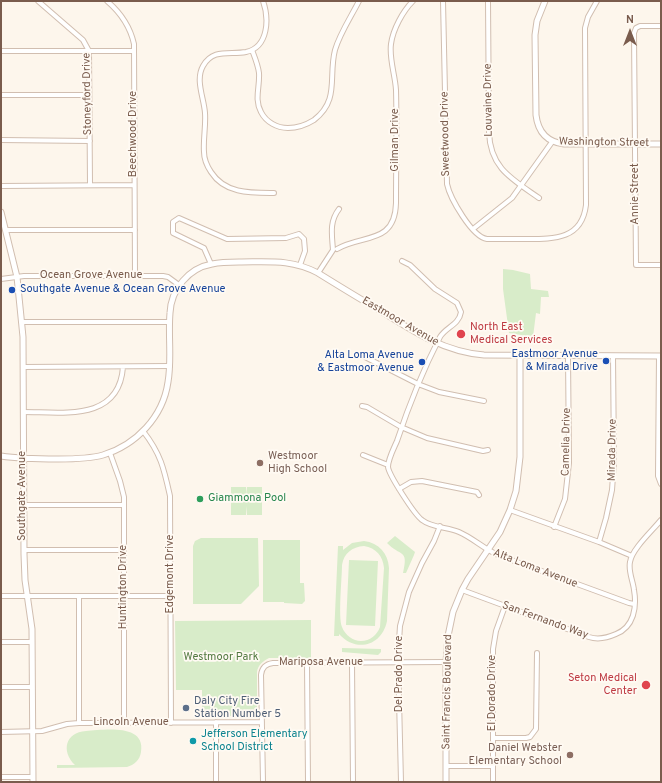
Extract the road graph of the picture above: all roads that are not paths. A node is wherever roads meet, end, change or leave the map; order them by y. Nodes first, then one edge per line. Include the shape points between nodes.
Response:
1 (38, 1) edge
2 (107, 1) edge
3 (263, 1) edge
4 (359, 1) edge
5 (413, 1) edge
6 (443, 1) edge
7 (488, 1) edge
8 (545, 1) edge
9 (597, 1) edge
10 (661, 26) edge
11 (252, 50) junction
12 (1, 51) edge
13 (88, 51) junction
14 (134, 51) junction
15 (1, 96) edge
16 (89, 96) junction
17 (1, 140) edge
18 (90, 140) junction
19 (552, 142) junction
20 (586, 144) junction
21 (635, 144) junction
22 (661, 144) edge
23 (90, 185) junction
24 (134, 185) junction
25 (1, 186) edge
26 (522, 186) junction
27 (274, 193) dead end
28 (539, 198) dead end
29 (339, 208) dead end
30 (1, 212) edge
31 (473, 229) junction
32 (6, 230) junction
33 (135, 230) junction
34 (335, 250) junction
35 (402, 261) dead end
36 (211, 264) junction
37 (300, 265) junction
38 (661, 265) edge
39 (318, 273) junction
40 (135, 276) junction
41 (16, 277) junction
42 (1, 279) edge
43 (179, 285) junction
44 (22, 322) junction
45 (170, 322) junction
46 (436, 343) junction
47 (520, 355) junction
48 (568, 356) junction
49 (613, 356) junction
50 (660, 356) edge
51 (365, 357) dead end
52 (170, 366) junction
53 (23, 367) junction
54 (123, 367) junction
55 (418, 384) junction
56 (484, 401) dead end
57 (362, 406) dead end
58 (23, 412) junction
59 (401, 427) junction
60 (143, 431) junction
61 (488, 450) dead end
62 (110, 453) junction
63 (363, 455) dead end
64 (1, 456) edge
65 (23, 459) junction
66 (388, 465) junction
67 (661, 484) edge
68 (399, 489) junction
69 (479, 495) dead end
70 (23, 505) junction
71 (124, 505) junction
72 (510, 510) junction
73 (661, 520) edge
74 (440, 526) junction
75 (554, 527) junction
76 (599, 542) junction
77 (24, 550) junction
78 (124, 550) junction
79 (488, 551) junction
80 (632, 556) junction
81 (462, 590) junction
82 (1, 596) edge
83 (28, 596) junction
84 (79, 596) junction
85 (124, 596) junction
86 (171, 596) junction
87 (634, 604) junction
88 (505, 606) junction
89 (1, 642) edge
90 (32, 642) junction
91 (537, 653) dead end
92 (398, 662) junction
93 (446, 662) junction
94 (307, 663) junction
95 (352, 663) junction
96 (1, 687) edge
97 (32, 687) junction
98 (216, 722) junction
99 (262, 722) junction
100 (79, 723) junction
101 (124, 723) junction
102 (171, 723) junction
103 (1, 732) edge
104 (32, 732) junction
105 (493, 738) junction
106 (446, 766) junction
107 (493, 766) junction
108 (1, 777) edge
109 (33, 779) edge
110 (216, 782) edge
111 (263, 782) edge
112 (308, 782) edge
113 (353, 782) edge
114 (401, 782) edge
115 (446, 782) edge
116 (493, 782) edge

1 - 13 street, Stoneyford Drive via 83,40
2 - 14 street, Beechwood Drive via 125,20
3 - 11 street via 267,15 266,31 260,44
4 - 11 street via 335,52 329,101 322,113 305,125 292,128 278,127 264,117 258,106 259,74
5 - 34 street, Gilman Drive via 399,23 391,45 396,92 395,215 388,227 372,239 348,243
6 - 31 street, Sweetwood Drive via 446,179 453,200
7 - 26 street, Louvaine Drive via 490,144 500,168
8 - 19 street, Washington Street via 537,21 535,35 536,115 541,132
9 - 20 street, Sweetwood Drive via 585,28
10 - 21 street, Annie Street via 640,26 634,33
11 - 27 street via 218,54 209,58 202,66 199,80 205,112 204,154 214,176 228,188 242,192
12 - 13 street
13 - 14 street
13 - 16 street, Stoneyford Drive
14 - 24 street, Beechwood Drive
15 - 16 street
16 - 18 street, Stoneyford Drive
17 - 18 street
18 - 23 street, Stoneyford Drive
19 - 20 street, Washington Street
19 - 26 street
20 - 21 street, Washington Street
20 - 31 street, Sweetwood Drive via 585,209 582,220 572,231 562,237 551,239 487,239 479,236
21 - 22 street, Washington Street
21 - 38 street, Annie Street via 636,265
23 - 24 street
23 - 25 street
24 - 33 street, Beechwood Drive
26 - 28 street, Louvaine Drive
26 - 31 street via 512,198
29 - 34 street via 331,228
30 - 32 street, Southgate Avenue
32 - 33 street
32 - 41 street, Southgate Avenue
33 - 40 street, Beechwood Drive
34 - 39 street
35 - 46 street via 460,308 457,321
36 - 37 street, Eastmoor Avenue via 276,262
36 - 37 street via 204,248 173,233 173,222 179,218 227,239 286,238 299,234 304,239 305,251
36 - 43 street, Eastmoor Avenue via 192,272
37 - 39 street, Eastmoor Avenue
39 - 46 street, Eastmoor Avenue
40 - 41 street, Ocean Grove Avenue
40 - 43 street, Ocean Grove Avenue via 166,276
41 - 42 street, Ocean Grove Avenue
41 - 44 street, Southgate Avenue
43 - 45 street via 171,302
44 - 45 street
44 - 53 street, Southgate Avenue
45 - 52 street
46 - 47 street, Eastmoor Avenue via 474,354
46 - 55 street
47 - 48 street, Eastmoor Avenue
47 - 72 street, Saint Francis Boulevard via 519,468
48 - 49 street, Eastmoor Avenue
48 - 75 street, Camelia Drive via 569,464 565,499
49 - 50 street, Eastmoor Avenue
49 - 76 street, Mirada Drive via 612,490
50 - 67 street via 658,476
51 - 55 street
52 - 54 street
52 - 60 street via 163,402
53 - 54 street
53 - 58 street, Southgate Avenue
54 - 58 street via 115,392 97,408 80,412
55 - 56 street via 440,392
55 - 59 street
57 - 59 street
58 - 65 street, Southgate Avenue
59 - 61 street via 427,438
59 - 66 street
60 - 62 street
60 - 86 street, Edgemont Drive via 163,464 170,496
62 - 65 street via 86,458
62 - 71 street, Huntington Drive via 122,489
63 - 66 street
64 - 65 street
65 - 70 street, Southgate Avenue
66 - 68 street, Alta Loma Avenue via 389,473
68 - 69 street via 412,482 422,481 476,492
68 - 74 street, Alta Loma Avenue via 421,520
70 - 71 street
70 - 77 street, Southgate Avenue
71 - 78 street, Huntington Drive
72 - 75 street
72 - 79 street, Saint Francis Boulevard
73 - 80 street
74 - 79 street, Alta Loma Avenue via 464,534
74 - 92 street, Del Prado Drive via 408,596 400,626
75 - 76 street
76 - 80 street
77 - 78 street
77 - 83 street, Southgate Avenue
78 - 85 street, Huntington Drive
79 - 81 street, Saint Francis Boulevard
79 - 87 street, Alta Loma Avenue
80 - 87 street, San Fernando Way via 630,564
81 - 88 street, San Fernando Way
81 - 93 street, Saint Francis Boulevard via 450,625
82 - 83 street
83 - 84 street
83 - 90 street, Southgate Avenue
84 - 85 street
84 - 100 street
85 - 86 street
85 - 101 street, Huntington Drive
86 - 102 street, Edgemont Drive
87 - 88 street, San Fernando Way via 632,619 626,628 617,634 599,639
88 - 105 street, El Dorado Drive via 493,649
89 - 90 street
90 - 97 street, Southgate Avenue
91 - 105 street via 536,730 526,738
92 - 93 street, Mariposa Avenue
92 - 95 street, Mariposa Avenue
92 - 114 street, Del Prado Drive
93 - 106 street, Saint Francis Boulevard
94 - 95 street, Mariposa Avenue
94 - 99 street, Mariposa Avenue via 270,663 264,666
94 - 112 street
95 - 113 street
96 - 97 street
97 - 104 street, Southgate Avenue
98 - 99 street, Lincoln Avenue
98 - 102 street, Lincoln Avenue
98 - 110 street
99 - 111 street, Mariposa Avenue
100 - 101 street, Lincoln Avenue
100 - 104 street, Lincoln Avenue
101 - 102 street, Lincoln Avenue
103 - 104 street, Lincoln Avenue
104 - 109 street, Southgate Avenue
105 - 107 street, El Dorado Drive
106 - 107 street
106 - 115 street, Saint Francis Boulevard
107 - 116 street, El Dorado Drive
108 - 109 street

